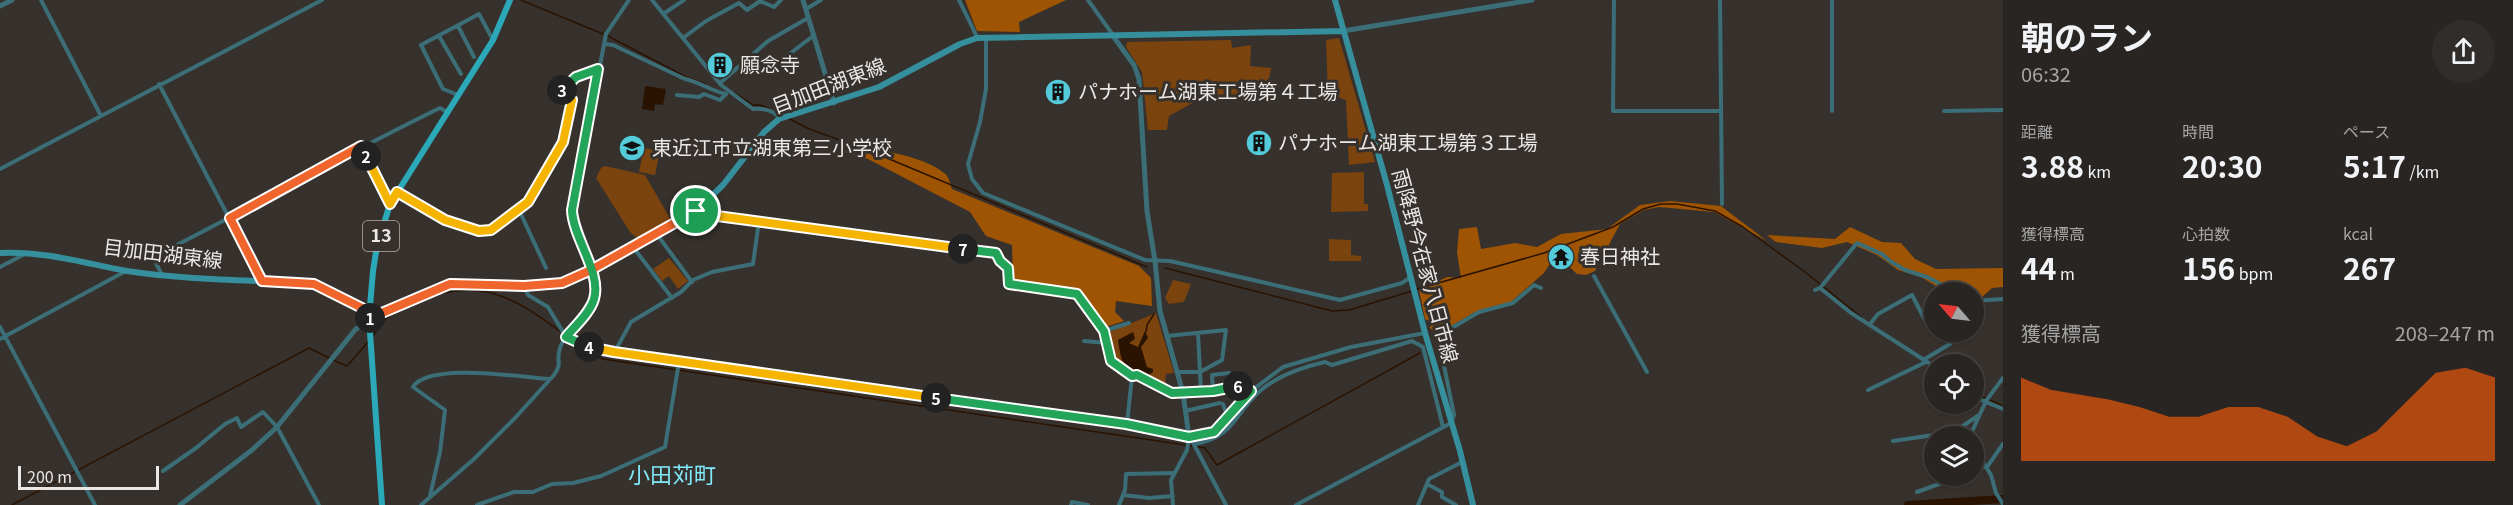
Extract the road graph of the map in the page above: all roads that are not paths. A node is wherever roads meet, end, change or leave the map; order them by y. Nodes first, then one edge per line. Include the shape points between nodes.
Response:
1 (12, 0) edge
2 (41, 0) edge
3 (322, 0) edge
4 (510, 0) edge
5 (629, 0) edge
6 (652, 0) edge
7 (684, 0) edge
8 (781, 0) edge
9 (803, 0) edge
10 (821, 0) edge
11 (959, 0) edge
12 (1088, 0) edge
13 (1335, 0) edge
14 (1532, 0) edge
15 (1614, 0) edge
16 (1720, 0) edge
17 (1832, 0) edge
18 (0, 6) edge
19 (806, 9) junction
20 (663, 14) junction
21 (808, 18) junction
22 (458, 26) junction
23 (1343, 30) junction
24 (439, 36) junction
25 (814, 36) junction
26 (1113, 36) junction
27 (683, 38) junction
28 (977, 38) junction
29 (986, 38) junction
30 (493, 40) junction
31 (604, 44) junction
32 (474, 57) dead end
33 (783, 59) dead end
34 (598, 69) junction
35 (461, 74) dead end
36 (159, 84) junction
37 (721, 84) junction
38 (458, 94) junction
39 (726, 94) junction
40 (677, 95) dead end
41 (834, 103) junction
42 (2003, 110) edge
43 (1721, 111) junction
44 (1832, 111) dead end
45 (1944, 111) dead end
46 (447, 112) junction
47 (101, 116) junction
48 (779, 119) junction
49 (361, 146) junction
50 (0, 169) edge
51 (397, 192) junction
52 (390, 204) junction
53 (1722, 204) dead end
54 (519, 210) junction
55 (696, 211) junction
56 (230, 218) junction
57 (759, 221) junction
58 (656, 233) junction
59 (632, 246) junction
60 (28, 252) junction
61 (0, 253) edge
62 (1155, 261) junction
63 (0, 267) edge
64 (546, 268) dead end
65 (127, 270) junction
66 (591, 270) junction
67 (162, 275) junction
68 (1412, 276) junction
69 (1594, 276) dead end
70 (262, 281) junction
71 (692, 282) junction
72 (1937, 282) edge
73 (524, 286) junction
74 (1541, 288) dead end
75 (672, 298) junction
76 (2003, 299) edge
77 (1984, 300) edge
78 (369, 318) junction
79 (1924, 318) edge
80 (1129, 323) dead end
81 (1870, 324) junction
82 (0, 327) edge
83 (1104, 331) junction
84 (1198, 333) junction
85 (1425, 333) junction
86 (5, 336) junction
87 (1167, 336) junction
88 (566, 337) junction
89 (0, 339) edge
90 (1084, 341) dead end
91 (1948, 342) edge
92 (1108, 343) junction
93 (614, 352) junction
94 (1935, 354) edge
95 (1924, 361) joint
96 (679, 362) junction
97 (1177, 372) junction
98 (1200, 372) junction
99 (1647, 372) dead end
100 (1229, 374) dead end
101 (1132, 376) junction
102 (2003, 378) edge
103 (550, 379) junction
104 (1868, 390) dead end
105 (1213, 391) junction
106 (1251, 391) junction
107 (1201, 392) junction
108 (1183, 393) junction
109 (1986, 401) junction
110 (2003, 409) edge
111 (1185, 411) junction
112 (1978, 415) junction
113 (1228, 417) junction
114 (1451, 423) junction
115 (1126, 424) junction
116 (1443, 426) junction
117 (1974, 426) edge
118 (277, 427) junction
119 (1189, 437) junction
120 (1893, 441) dead end
121 (1195, 444) junction
122 (2003, 444) edge
123 (1462, 462) junction
124 (1984, 464) edge
125 (1986, 467) junction
126 (163, 471) dead end
127 (1173, 473) junction
128 (1427, 484) junction
129 (1934, 486) edge
130 (1917, 492) dead end
131 (1123, 495) junction
132 (1173, 496) junction
133 (430, 497) junction
134 (1149, 498) junction
135 (2003, 504) edge
136 (95, 505) edge
137 (180, 505) edge
138 (319, 505) edge
139 (382, 505) edge
140 (421, 505) edge
141 (477, 505) edge
142 (1071, 505) edge
143 (1088, 505) edge
144 (1119, 505) edge
145 (1148, 505) edge
146 (1173, 505) edge
147 (1226, 505) edge
148 (1296, 505) edge
149 (1418, 505) edge
150 (1456, 505) edge
151 (1473, 505) edge

1 - 18 street
2 - 47 street
3 - 36 street
4 - 30 main road, 13
5 - 31 street via 606,33
6 - 20 street
7 - 20 street
8 - 27 street via 774,7 760,1 747,10 739,3
9 - 19 street
10 - 19 street
11 - 28 street
12 - 26 street
13 - 23 main road, 雨降野今在家八日市線
14 - 23 street
15 - 43 street via 1613,111
16 - 43 street
17 - 44 street
19 - 21 street
20 - 27 street
21 - 25 street
21 - 37 street via 768,41
22 - 24 street
22 - 30 street via 479,14
22 - 32 street
23 - 26 main road, 目加田湖東線
23 - 68 main road, 雨降野今在家八日市線
24 - 35 street
24 - 38 street via 421,45 443,89
25 - 33 street
25 - 41 street
26 - 29 main road, 目加田湖東線
26 - 62 street via 1139,79 1147,211
27 - 37 street
28 - 29 main road, 目加田湖東線
28 - 41 main road, 目加田湖東線 via 879,87
29 - 62 street via 986,89 968,164 972,179 983,193
30 - 38 main road, 13
31 - 34 street
31 - 39 street
34 - 54 street via 576,77 557,94 572,100 563,142 528,202
34 - 66 street via 572,210 574,230
36 - 47 street
36 - 56 street
37 - 39 street
37 - 48 street via 753,109 762,108
38 - 46 main road, 13
39 - 40 street via 720,100 704,94
41 - 48 main road, 目加田湖東線
42 - 45 street
43 - 53 street
46 - 49 street via 440,108
46 - 51 main road, 13
47 - 50 street
48 - 55 main road, 目加田湖東線
49 - 52 street
49 - 56 street
51 - 52 main road, 13
51 - 54 street via 445,220 479,231 491,230
52 - 78 main road, 13 via 377,246
54 - 64 street
55 - 57 street
55 - 58 main road, 目加田湖東線
56 - 67 street via 153,257
56 - 70 street
57 - 71 street via 753,264 712,272
57 - 83 street via 996,253 1008,268 1009,284 1077,294
58 - 59 main road, 目加田湖東線
58 - 71 street
59 - 66 main road, 目加田湖東線
59 - 75 street
60 - 61 main road, 目加田湖東線
60 - 63 street
60 - 65 main road, 目加田湖東線
62 - 68 street via 1170,261 1340,300 1402,283
62 - 87 street
65 - 67 main road, 目加田湖東線
65 - 86 street
66 - 73 main road, 目加田湖東線 via 562,283
66 - 88 street via 594,299
67 - 70 main road, 目加田湖東線
68 - 85 main road, 雨降野今在家八日市線
69 - 99 street
70 - 78 main road, 目加田湖東線 via 320,286 366,310
71 - 75 street
72 - 81 street via 1905,270 1857,243 1817,289
73 - 78 main road, 目加田湖東線 via 450,284
73 - 88 street via 528,295 548,307
74 - 114 street via 1534,285 1513,303 1479,312 1438,336 1454,415
75 - 93 street via 631,322
76 - 77 street
78 - 118 street
78 - 139 main road, 13
79 - 81 street via 1912,295 1878,314
80 - 83 street
81 - 95 street
82 - 86 street
83 - 92 street
84 - 87 street
84 - 98 street
84 - 98 street via 1226,330 1222,360
85 - 106 street via 1290,364
85 - 114 main road, 雨降野今在家八日市線
86 - 89 street
86 - 136 street
87 - 97 street
88 - 93 street
88 - 103 street via 559,352 560,367
90 - 92 street
91 - 94 street
92 - 101 street via 1111,361
93 - 96 street
95 - 104 street
96 - 115 street
96 - 141 street via 665,447 601,476 552,484 533,492 514,492
97 - 98 street
97 - 108 street
98 - 107 street
100 - 105 street via 1212,375
101 - 108 street
101 - 115 street
102 - 109 street
103 - 133 street via 515,418
103 - 133 street via 455,373 429,375 416,382 413,387 445,410
105 - 106 street via 1241,385
105 - 107 street
106 - 113 street
107 - 108 street
108 - 111 street
109 - 110 street
109 - 112 street
111 - 113 street via 1222,404
111 - 119 street
112 - 117 street
112 - 120 street via 1954,432
113 - 119 street via 1214,432
114 - 116 street
114 - 123 main road, 雨降野今在家八日市線
115 - 119 street
116 - 121 street via 1423,347 1412,341 1332,365 1325,362 1298,369 1261,390 1220,437
116 - 148 street
118 - 126 street via 263,412 241,427 237,418
118 - 137 street
118 - 138 street
119 - 121 street
119 - 127 street via 1187,450
121 - 147 street
122 - 125 street
123 - 128 street via 1429,479
123 - 151 main road, 雨降野今在家八日市線
124 - 125 street
125 - 135 street
127 - 131 street via 1126,474
127 - 132 street
128 - 149 street
128 - 150 street
129 - 130 street
131 - 134 street
131 - 144 street
132 - 134 street
132 - 146 street
133 - 140 street
134 - 145 street
142 - 143 street

